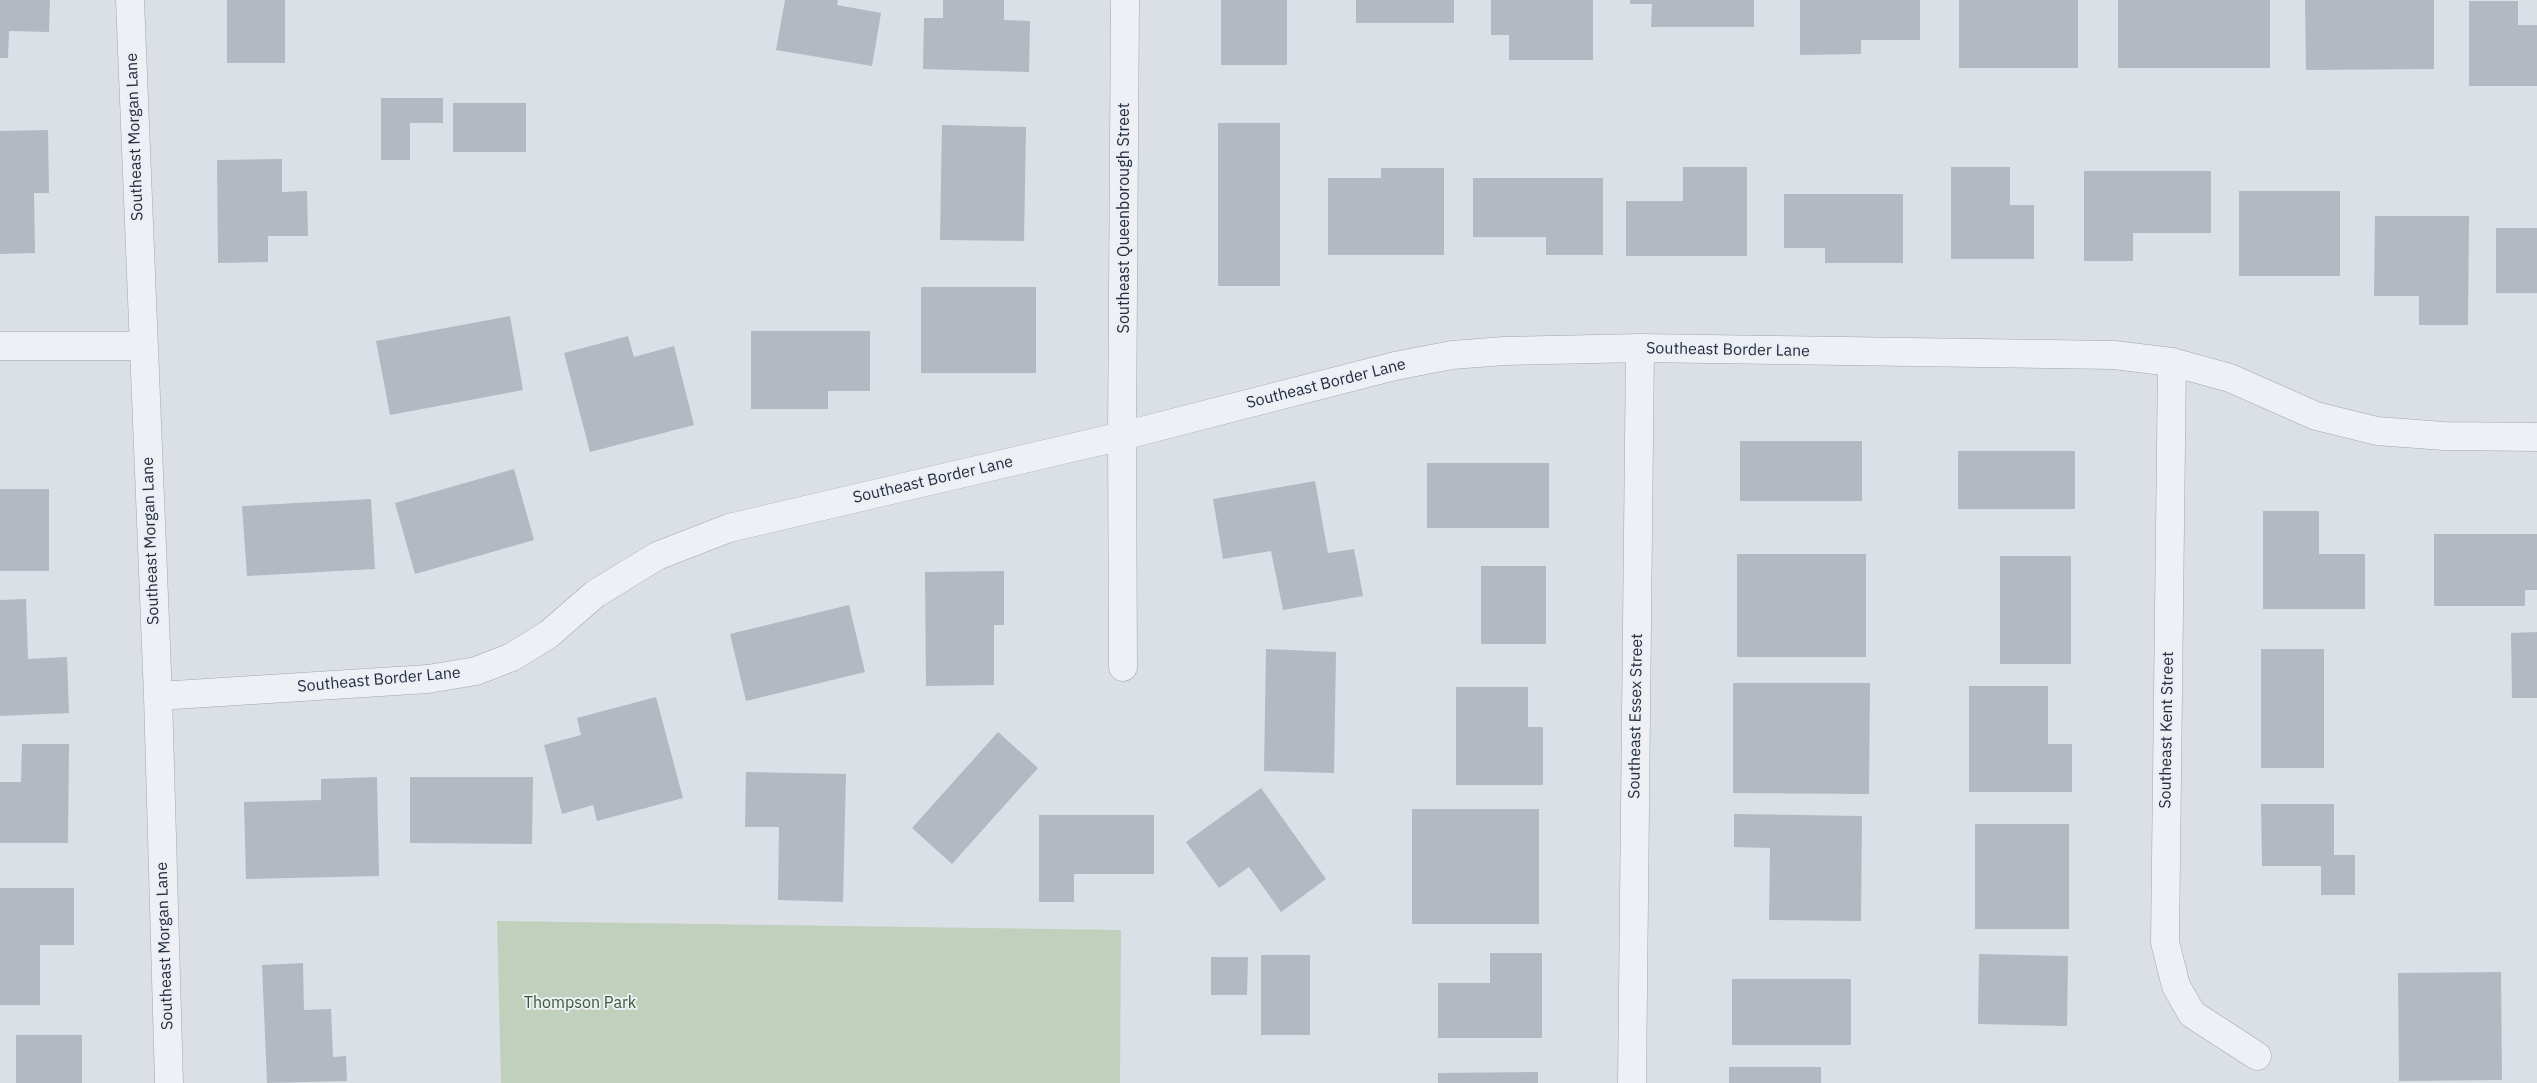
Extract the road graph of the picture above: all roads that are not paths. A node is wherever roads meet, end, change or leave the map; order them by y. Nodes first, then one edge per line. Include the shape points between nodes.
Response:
1 (130, 0) edge
2 (1125, 0) edge
3 (0, 346) edge
4 (143, 346) junction
5 (1640, 348) junction
6 (2172, 362) junction
7 (1122, 436) junction
8 (2537, 437) edge
9 (1123, 667) dead end
10 (158, 696) junction
11 (2257, 1056) dead end
12 (169, 1083) edge
13 (1632, 1083) edge

1 - 4 street, Southeast Morgan Lane
2 - 7 street, Southeast Queenborough Street
3 - 4 street
4 - 10 street, Southeast Morgan Lane
5 - 6 street, Southeast Border Lane via 2114,355
5 - 7 street, Southeast Border Lane via 1452,355 1395,366
5 - 13 street, Southeast Essex Street
6 - 8 street, Southeast Border Lane via 2230,378 2316,416 2377,431
6 - 11 street, Southeast Kent Street via 2164,942 2176,986 2192,1014
7 - 9 street, Southeast Queenborough Street
7 - 10 street, Southeast Border Lane via 729,528 657,556 595,594 549,634 512,657 476,671 428,679
10 - 12 street, Southeast Morgan Lane

